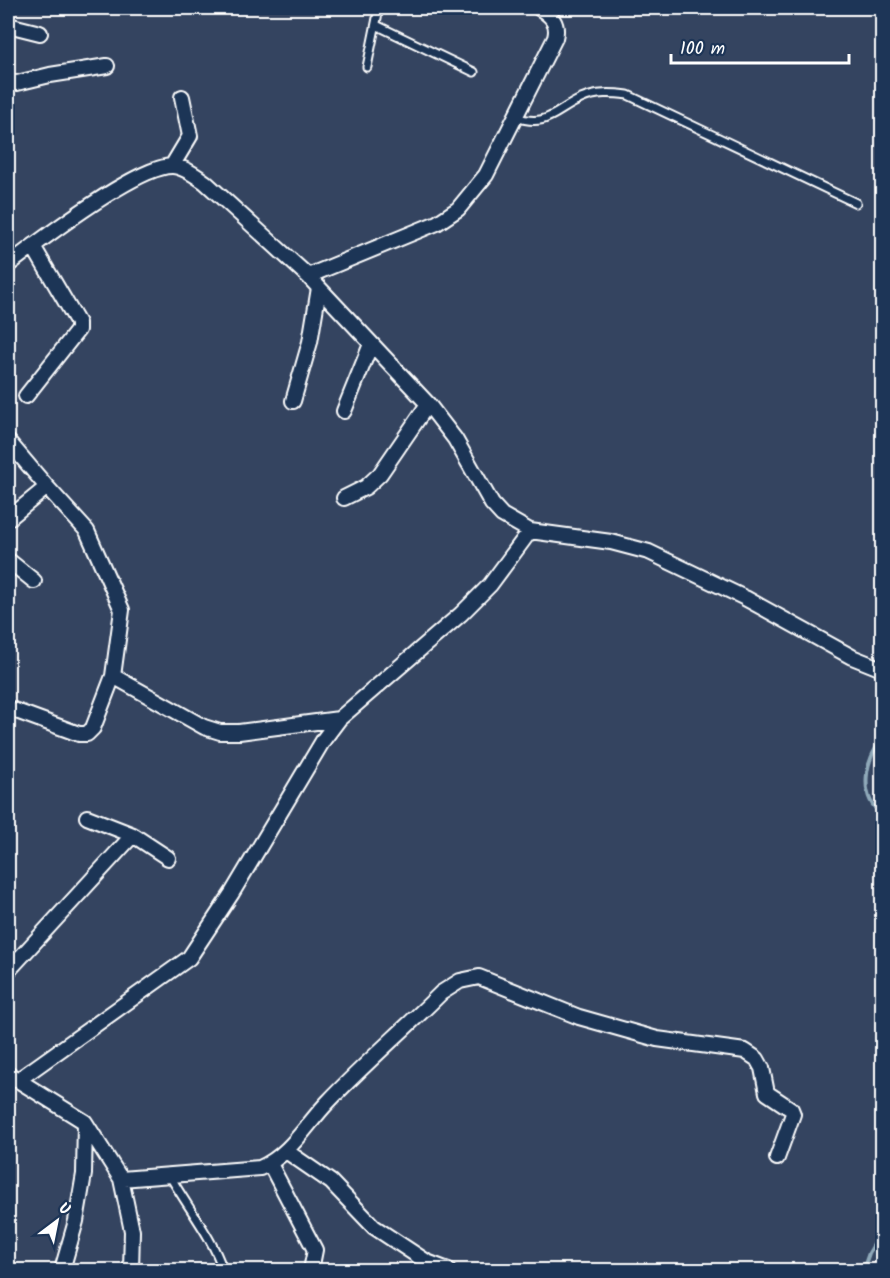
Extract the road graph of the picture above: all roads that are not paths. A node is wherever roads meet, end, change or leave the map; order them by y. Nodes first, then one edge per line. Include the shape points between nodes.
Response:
1 (379, 8) edge
2 (547, 10) edge
3 (8, 24) edge
4 (376, 25) junction
5 (40, 33) dead end
6 (107, 66) dead end
7 (367, 67) dead end
8 (474, 72) dead end
9 (8, 82) edge
10 (182, 97) dead end
11 (515, 117) junction
12 (172, 166) junction
13 (856, 203) dead end
14 (33, 246) junction
15 (8, 265) edge
16 (308, 276) junction
17 (319, 288) junction
18 (371, 344) junction
19 (26, 396) dead end
20 (293, 401) dead end
21 (428, 404) junction
22 (344, 411) dead end
23 (8, 441) edge
24 (47, 487) junction
25 (344, 498) dead end
26 (8, 519) edge
27 (530, 531) junction
28 (8, 560) edge
29 (34, 581) dead end
30 (882, 669) edge
31 (113, 676) junction
32 (8, 708) edge
33 (339, 719) junction
34 (87, 817) dead end
35 (133, 835) junction
36 (168, 858) dead end
37 (8, 971) edge
38 (13, 1077) edge
39 (85, 1122) junction
40 (286, 1150) junction
41 (777, 1158) dead end
42 (270, 1164) junction
43 (170, 1176) junction
44 (121, 1179) junction
45 (62, 1270) edge
46 (131, 1270) edge
47 (223, 1270) edge
48 (311, 1270) edge
49 (448, 1270) edge

1 - 4 lane
2 - 11 street via 557,26 555,38
3 - 5 street
4 - 7 lane
4 - 8 lane
6 - 9 street
10 - 12 street via 190,136
11 - 13 lane via 541,121 591,96 628,95
11 - 16 street via 486,175 458,209 437,223
12 - 14 street via 147,174 113,193
12 - 16 street via 205,182
14 - 15 street
14 - 19 street via 78,322 78,330
16 - 17 street
17 - 18 street
17 - 20 street via 310,342
18 - 21 street
18 - 22 street
21 - 25 street via 380,474 366,487
21 - 27 street via 455,439 492,504 502,515
23 - 24 street
24 - 26 street
24 - 31 street via 87,531 122,610
27 - 30 street via 611,542 649,552
27 - 33 street via 490,585 461,614
28 - 29 street
31 - 32 street via 93,729 87,734
31 - 33 street via 220,732
33 - 38 street via 189,958
34 - 35 street
35 - 36 street
35 - 37 street
38 - 39 street
39 - 44 street
39 - 45 street via 82,1184
40 - 41 street via 327,1103 441,993 460,981 478,977 579,1017 657,1039 733,1048 751,1055 762,1068 767,1094 793,1114
40 - 42 street
40 - 49 street via 331,1182 374,1227 427,1262
42 - 43 street via 235,1172
42 - 48 street via 315,1250
43 - 44 street
43 - 47 lane via 210,1240
44 - 46 street via 132,1232

